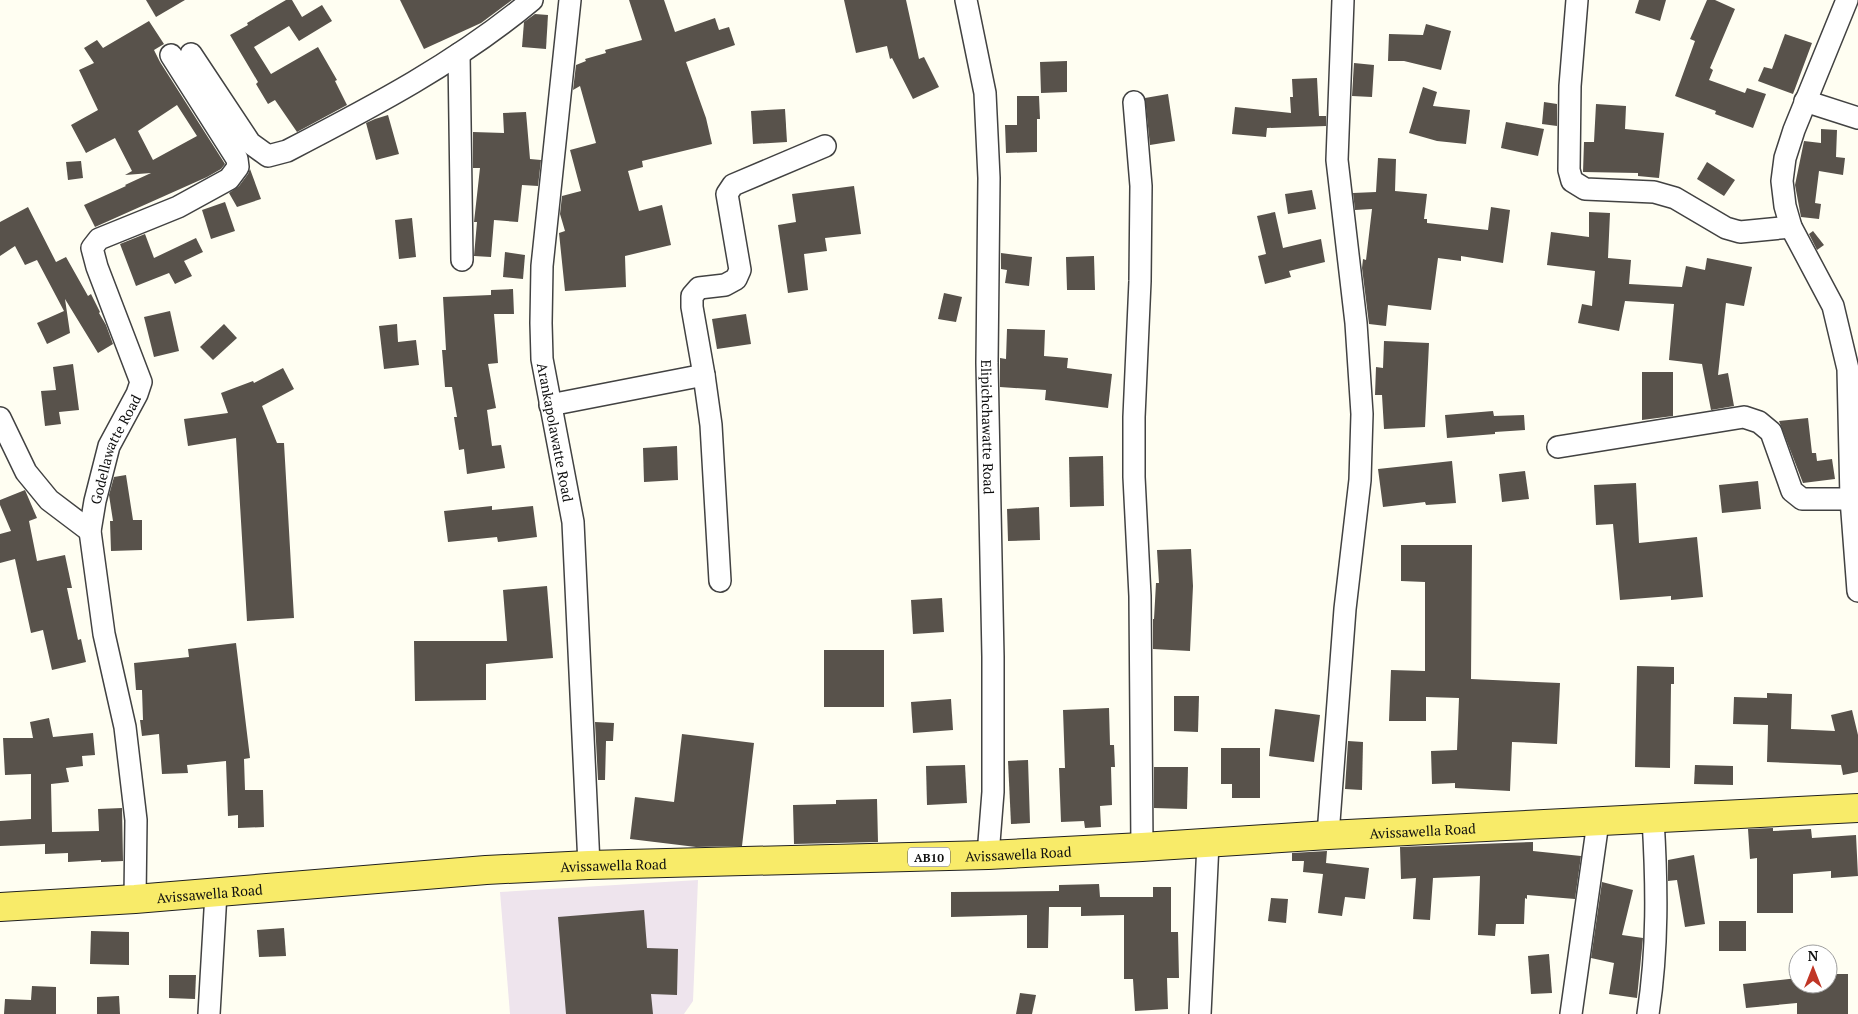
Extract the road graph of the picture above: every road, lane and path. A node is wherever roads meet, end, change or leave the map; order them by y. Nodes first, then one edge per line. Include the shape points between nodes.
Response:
1 (532, 0) edge
2 (570, 0) edge
3 (966, 0) edge
4 (1343, 0) edge
5 (1577, 0) edge
6 (1847, 0) edge
7 (459, 54) junction
8 (1806, 101) junction
9 (1134, 102) dead end
10 (1858, 118) edge
11 (825, 146) dead end
12 (1791, 227) junction
13 (462, 260) dead end
14 (704, 375) junction
15 (550, 405) junction
16 (0, 418) edge
17 (1558, 447) dead end
18 (1851, 499) junction
19 (90, 532) junction
20 (720, 581) dead end
21 (1858, 591) edge
22 (1858, 808) edge
23 (1653, 819) junction
24 (1598, 822) junction
25 (1328, 834) junction
26 (1208, 843) junction
27 (1142, 847) junction
28 (988, 855) junction
29 (589, 865) junction
30 (216, 893) junction
31 (134, 899) junction
32 (0, 907) edge
33 (209, 1014) edge
34 (1200, 1014) edge
35 (1571, 1014) edge
36 (1648, 1014) edge

1 - 7 street
2 - 15 street, Arankapolawatte Road via 542,266 542,360
3 - 28 street, Elipichchawatte Road via 985,93 989,178 987,363 993,792
4 - 25 street via 1337,160 1356,323 1362,414 1360,480 1345,609
5 - 12 street via 1570,94 1569,170 1572,181 1585,189 1654,192 1675,198 1726,228 1740,232
6 - 8 street
7 - 13 street
7 - 19 street, Godellawatte Road via 395,94 287,151 268,156 250,142 181,54 237,159 238,167 229,179 178,208 99,239 92,248 140,382 137,394 109,446
8 - 10 street
8 - 12 street via 1785,158 1783,174 1785,206
9 - 27 street via 1141,186 1134,477 1140,596
11 - 14 street via 733,185 727,194 740,270 736,279 725,285 699,288 692,296
12 - 18 street via 1833,306 1840,330 1848,369
14 - 15 street
14 - 20 street
15 - 29 street, Arankapolawatte Road via 572,522
16 - 19 street via 26,472 49,500
17 - 18 street via 1744,416 1771,432 1792,491 1802,500
18 - 21 street
19 - 31 street, Godellawatte Road via 104,634 125,727 136,820
22 - 23 main road, Avissawella Road / AB10
23 - 24 main road, Avissawella Road / AB10
23 - 36 street via 1656,916
24 - 25 main road, Avissawella Road / AB10
24 - 35 street
25 - 26 main road, Avissawella Road / AB10
26 - 27 main road, Avissawella Road / AB10
26 - 34 street
27 - 28 main road, Avissawella Road / AB10
28 - 29 main road, Avissawella Road / AB10
29 - 30 main road, Avissawella Road / AB10 via 486,870
30 - 31 main road, Avissawella Road / AB10
30 - 33 street
31 - 32 main road, Avissawella Road / AB10

